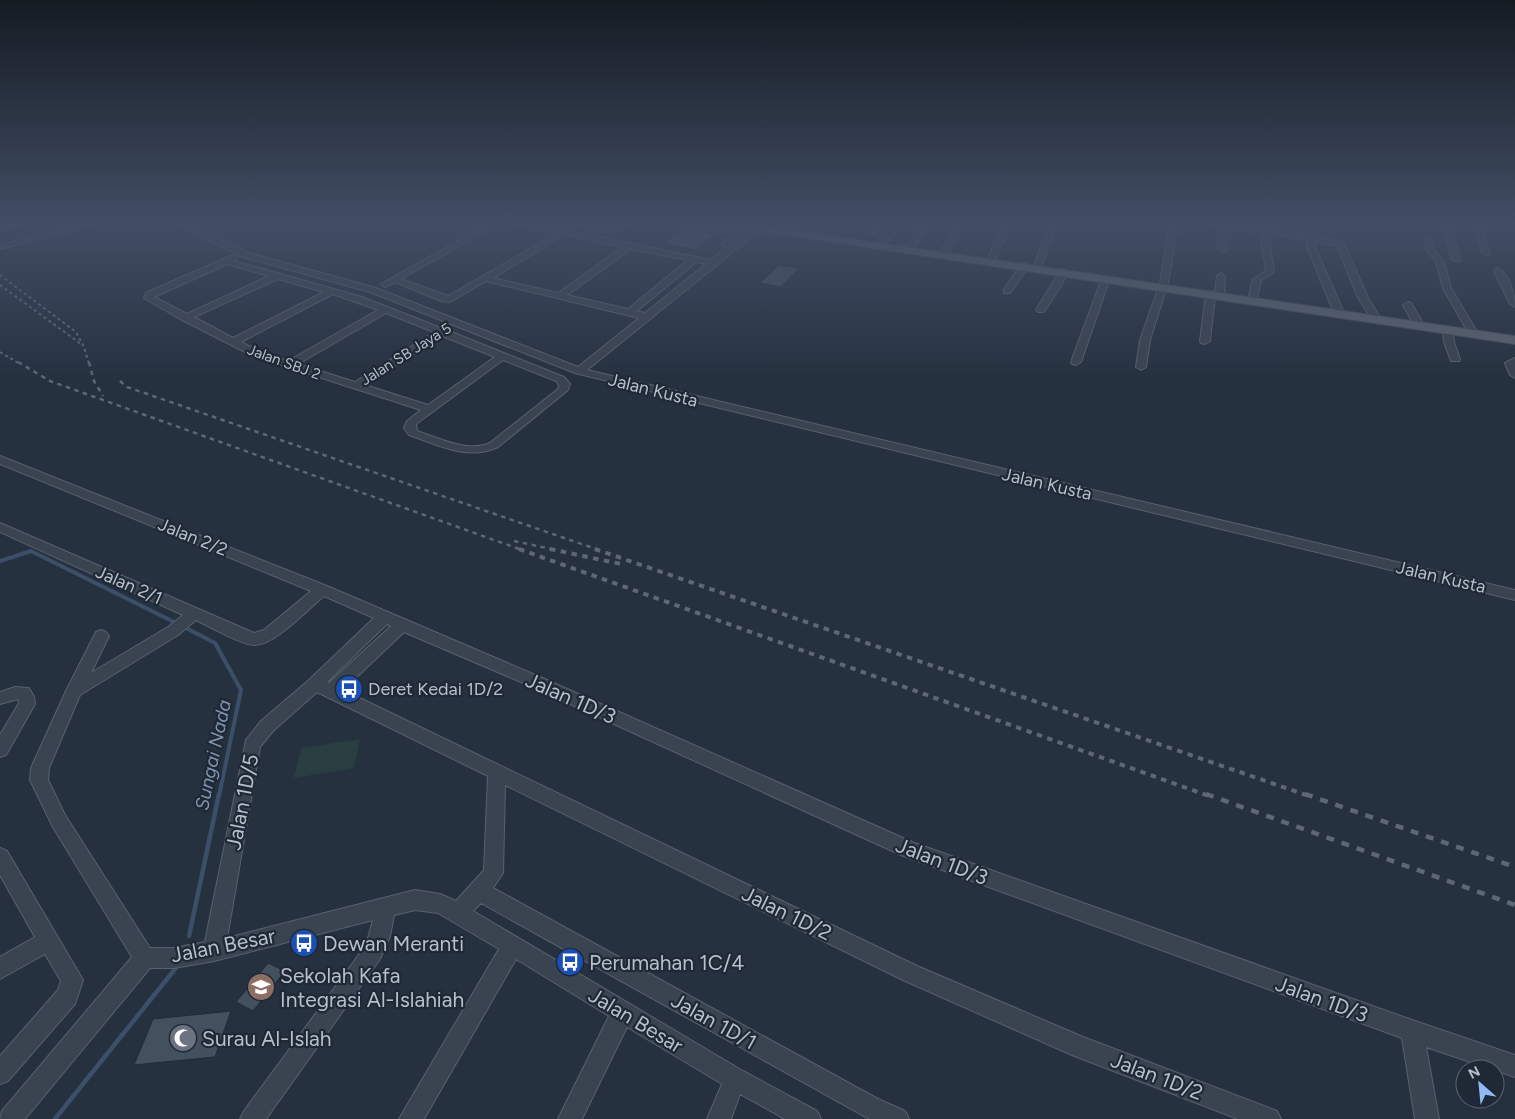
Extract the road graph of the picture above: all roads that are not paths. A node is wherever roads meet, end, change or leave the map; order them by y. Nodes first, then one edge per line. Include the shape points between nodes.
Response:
1 (197, 274) edge
2 (270, 274) edge
3 (316, 274) edge
4 (403, 274) edge
5 (495, 274) edge
6 (590, 274) edge
7 (686, 274) edge
8 (692, 274) edge
9 (1024, 274) edge
10 (1063, 274) edge
11 (1080, 274) edge
12 (1165, 274) edge
13 (1266, 274) edge
14 (1323, 274) edge
15 (1353, 274) edge
16 (1443, 274) edge
17 (1500, 274) edge
18 (276, 276) junction
19 (1222, 276) dead end
20 (1106, 278) junction
21 (394, 279) junction
22 (487, 279) junction
23 (385, 284) dead end
24 (1161, 286) junction
25 (332, 291) junction
26 (1007, 291) dead end
27 (1215, 295) junction
28 (560, 296) junction
29 (1253, 300) junction
30 (1515, 304) edge
31 (1408, 305) dead end
32 (386, 309) junction
33 (1041, 310) dead end
34 (630, 312) junction
35 (1339, 313) junction
36 (645, 316) junction
37 (185, 318) junction
38 (1376, 319) junction
39 (457, 323) junction
40 (1418, 325) junction
41 (1448, 330) junction
42 (442, 332) junction
43 (1473, 334) junction
44 (1515, 340) edge
45 (232, 342) junction
46 (1205, 342) dead end
47 (501, 357) junction
48 (1455, 358) dead end
49 (1515, 361) edge
50 (1076, 362) dead end
51 (288, 365) junction
52 (1141, 367) dead end
53 (579, 371) junction
54 (1515, 375) edge
55 (356, 386) junction
56 (429, 409) junction
57 (410, 428) joint
58 (0, 460) edge
59 (0, 527) edge
60 (322, 590) junction
61 (1515, 595) edge
62 (190, 618) junction
63 (384, 618) junction
64 (402, 625) junction
65 (101, 636) dead end
66 (323, 687) junction
67 (74, 691) junction
68 (0, 698) edge
69 (0, 750) edge
70 (497, 772) junction
71 (1, 860) edge
72 (480, 891) junction
73 (386, 907) junction
74 (458, 913) junction
75 (48, 941) junction
76 (512, 946) junction
77 (214, 951) junction
78 (145, 958) junction
79 (0, 969) edge
80 (623, 1012) junction
81 (1412, 1031) junction
82 (1515, 1066) edge
83 (0, 1073) edge
84 (735, 1079) junction
85 (10, 1119) edge
86 (252, 1119) edge
87 (411, 1119) edge
88 (570, 1119) edge
89 (719, 1119) edge
90 (809, 1119) edge
91 (897, 1119) edge
92 (1269, 1119) edge
93 (1427, 1119) edge

1 - 37 street, Jalan SBJ 2 via 149,296
2 - 18 street
3 - 39 street, Jalan Kusta via 373,290
4 - 21 street
5 - 22 street
6 - 28 street
7 - 34 street
8 - 36 street, Jalan Kusta
9 - 26 street
10 - 33 street
11 - 20 main road
12 - 24 street
13 - 29 street via 1256,279
14 - 35 street
15 - 38 street
16 - 43 street via 1447,288
17 - 30 street
18 - 25 street
18 - 37 street
19 - 27 street
20 - 24 main road
20 - 50 street
21 - 22 street via 448,300
21 - 23 street
22 - 28 street
24 - 27 main road
24 - 52 street via 1144,340
25 - 32 street
25 - 45 street
27 - 29 main road
27 - 46 street
28 - 34 street
29 - 35 main road
31 - 40 street
32 - 42 street
32 - 51 street
34 - 36 street
35 - 38 main road
36 - 53 street, Jalan Kusta
37 - 45 street, Jalan SBJ 2
38 - 40 main road
39 - 42 street, Jalan SB Jaya 5
39 - 53 street, Jalan Kusta
40 - 41 main road
41 - 43 main road
41 - 48 street
42 - 47 street
42 - 55 street, Jalan SB Jaya 5
43 - 44 main road
45 - 51 street, Jalan SBJ 2
47 - 56 street
47 - 57 street via 560,379 565,384 563,390 484,450 468,450 413,433
49 - 54 street via 1510,363
51 - 55 street, Jalan SBJ 2
53 - 61 street, Jalan Kusta
55 - 56 street, Jalan SBJ 2
56 - 57 street via 411,423
58 - 60 street, Jalan 2/2
59 - 62 street, Jalan 2/1
60 - 62 street, Jalan 2/1 via 260,639
60 - 63 street, Jalan 2/2
62 - 67 street
63 - 64 street, Jalan 1D/3
63 - 66 street, Jalan 1D/5
64 - 66 street
64 - 81 street, Jalan 1D/3 via 908,849
65 - 67 street
66 - 70 street, Jalan 1D/2
66 - 77 street, Jalan 1D/5 via 267,726 252,745
67 - 78 street via 40,768 39,780 59,821
68 - 69 street via 23,693 27,704
70 - 72 street via 493,872
70 - 92 street, Jalan 1D/2 via 910,973 1080,1046
71 - 75 street
72 - 74 street
72 - 91 street, Jalan 1D/1
73 - 74 street, Jalan Besar via 415,900 440,904
73 - 77 street, Jalan Besar
73 - 86 street via 373,952
74 - 76 street, Jalan Besar
75 - 79 street
75 - 83 street via 72,980 70,990
76 - 80 street, Jalan Besar
76 - 87 street
77 - 78 street, Jalan Besar via 174,958
78 - 85 street
80 - 84 street, Jalan Besar
80 - 88 street
81 - 82 street, Jalan 1D/3
81 - 93 street
84 - 89 street
84 - 90 street, Jalan Besar

